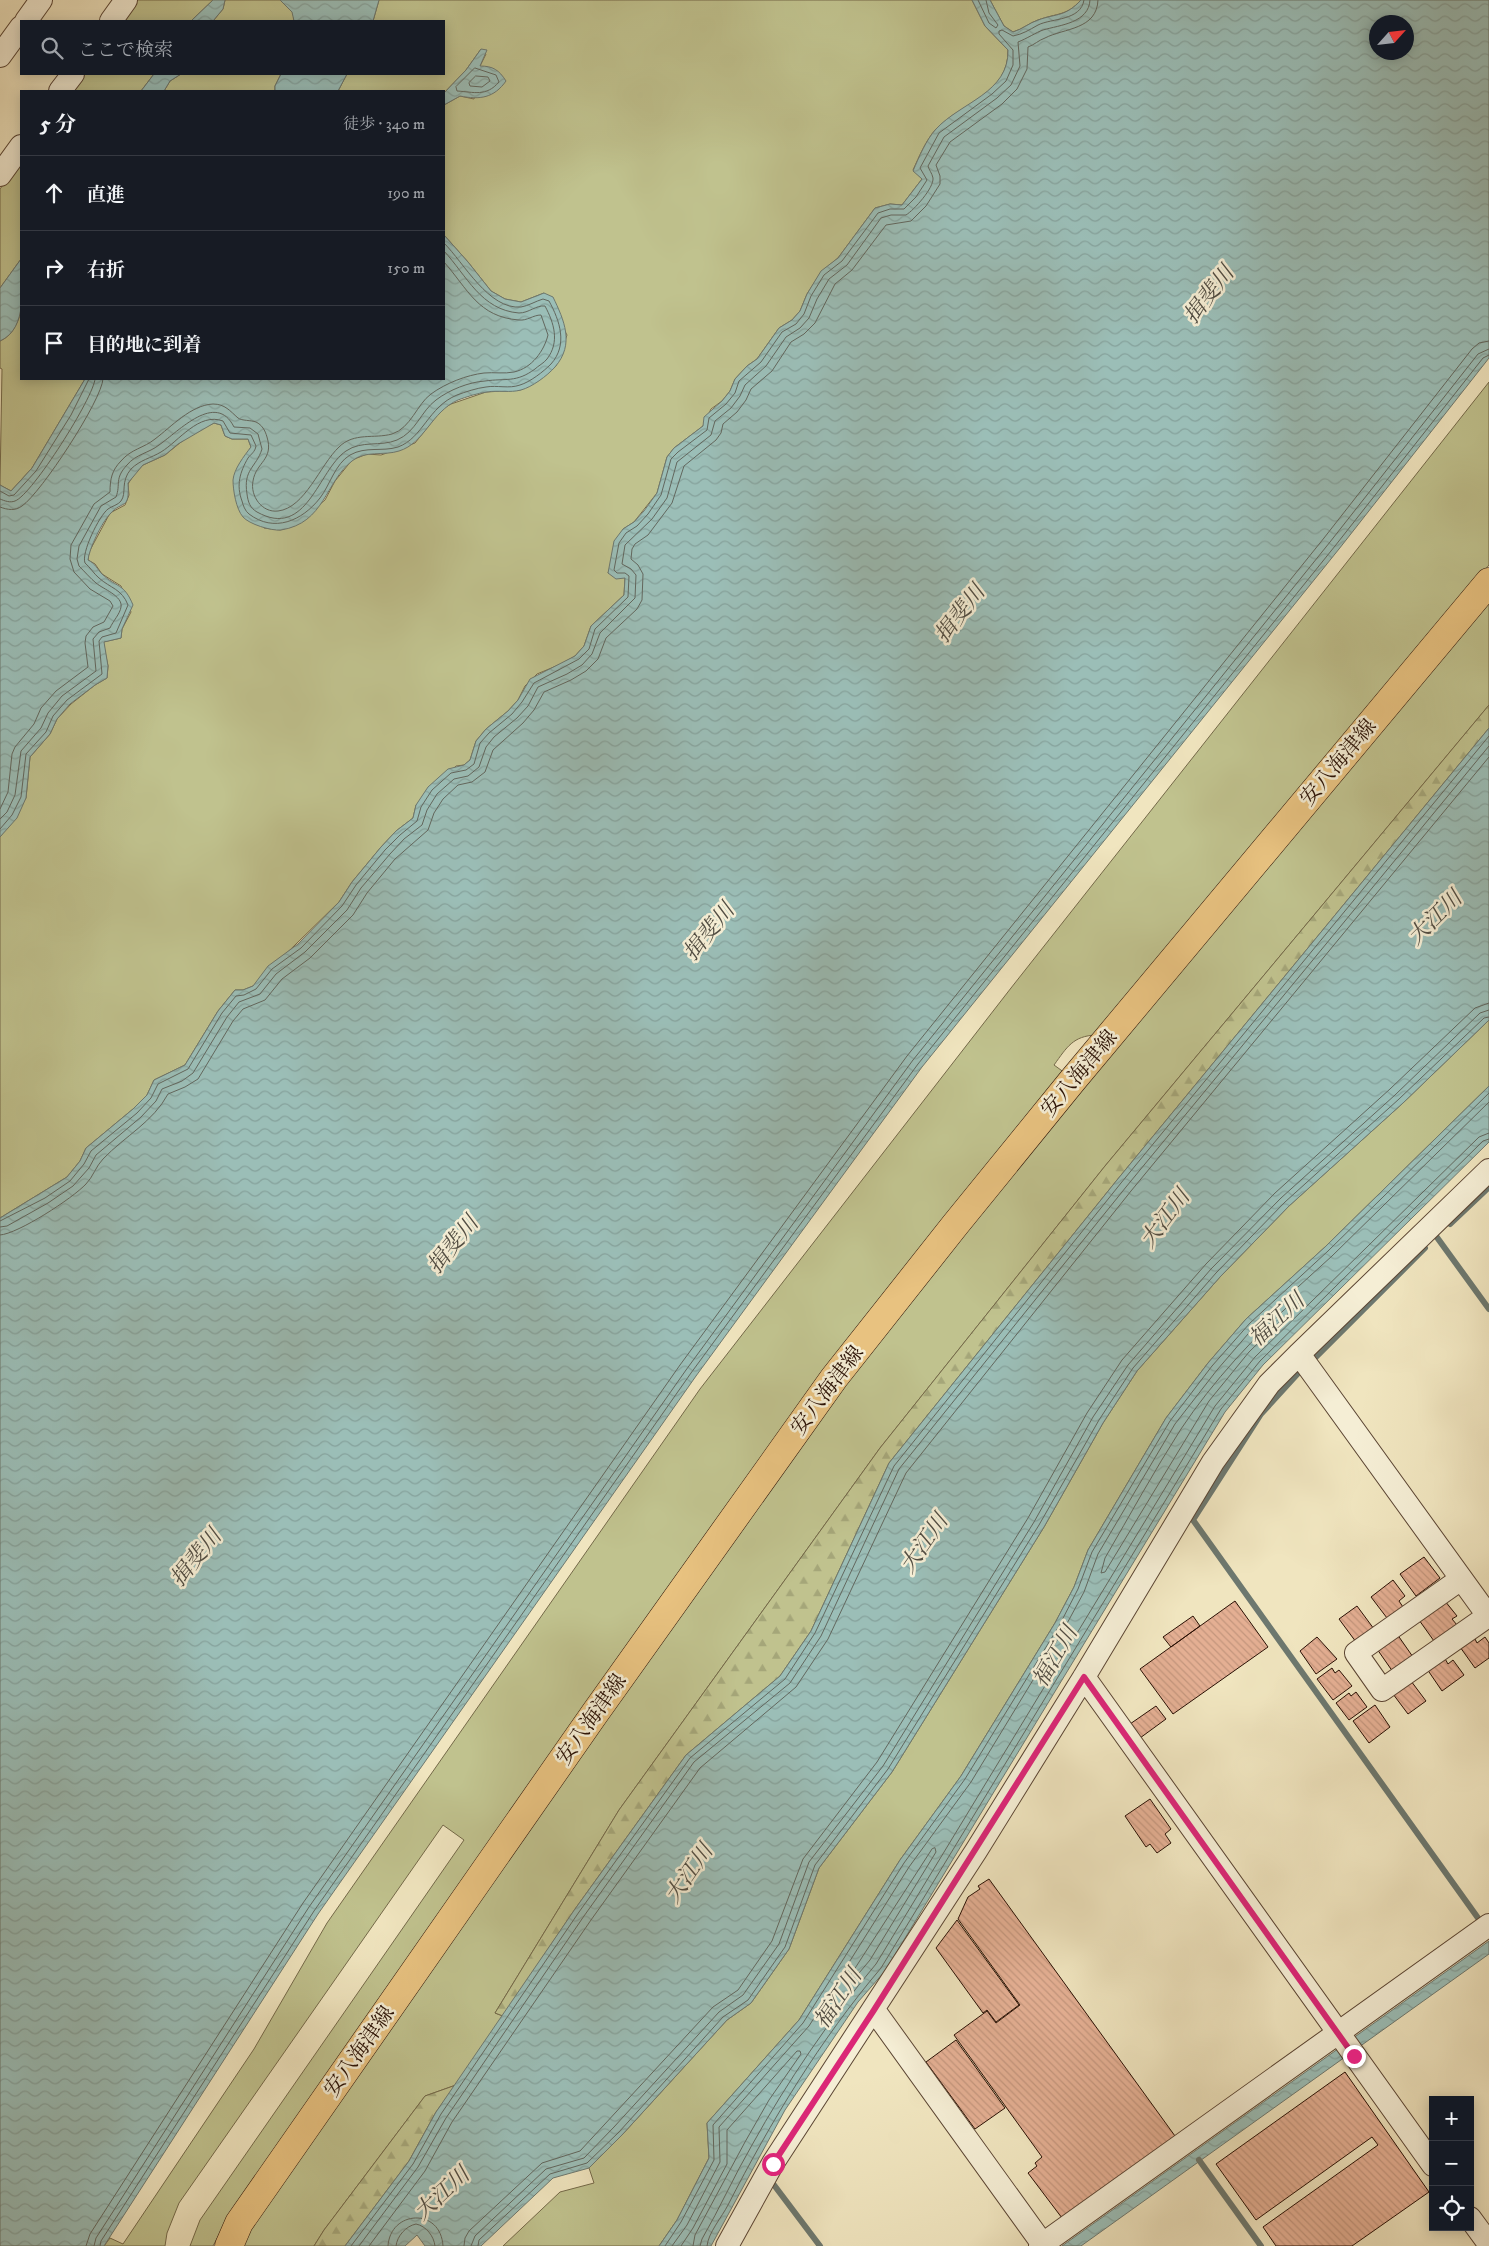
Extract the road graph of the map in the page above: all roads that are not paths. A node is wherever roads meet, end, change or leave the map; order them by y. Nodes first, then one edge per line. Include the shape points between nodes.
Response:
1 (41, 0) edge
2 (126, 0) edge
3 (27, 20) edge
4 (112, 20) edge
5 (20, 28) edge
6 (0, 56) edge
7 (72, 75) edge
8 (61, 90) edge
9 (20, 147) edge
10 (0, 175) edge
11 (1489, 582) edge
12 (1489, 1170) edge
13 (1299, 1354) junction
14 (1461, 1579) junction
15 (1489, 1617) edge
16 (1084, 1677) junction
17 (1489, 1925) edge
18 (874, 2010) junction
19 (1345, 2043) junction
20 (1429, 2159) edge
21 (1474, 2223) edge
22 (1489, 2244) edge
23 (1042, 2245) edge
24 (228, 2246) edge
25 (727, 2246) edge

1 - 3 street
2 - 4 street
5 - 6 street
7 - 8 street
9 - 10 street
11 - 24 main road, 安八海津線 via 1072,1081 834,1378 239,2223
12 - 13 street
13 - 14 street
13 - 16 street via 1269,1384 1212,1462
14 - 15 street
14 - 15 street via 1356,1653 1382,1690
16 - 18 street
16 - 19 street
17 - 19 street
18 - 23 street
18 - 25 street via 773,2164
19 - 20 street
19 - 23 street
21 - 22 street

